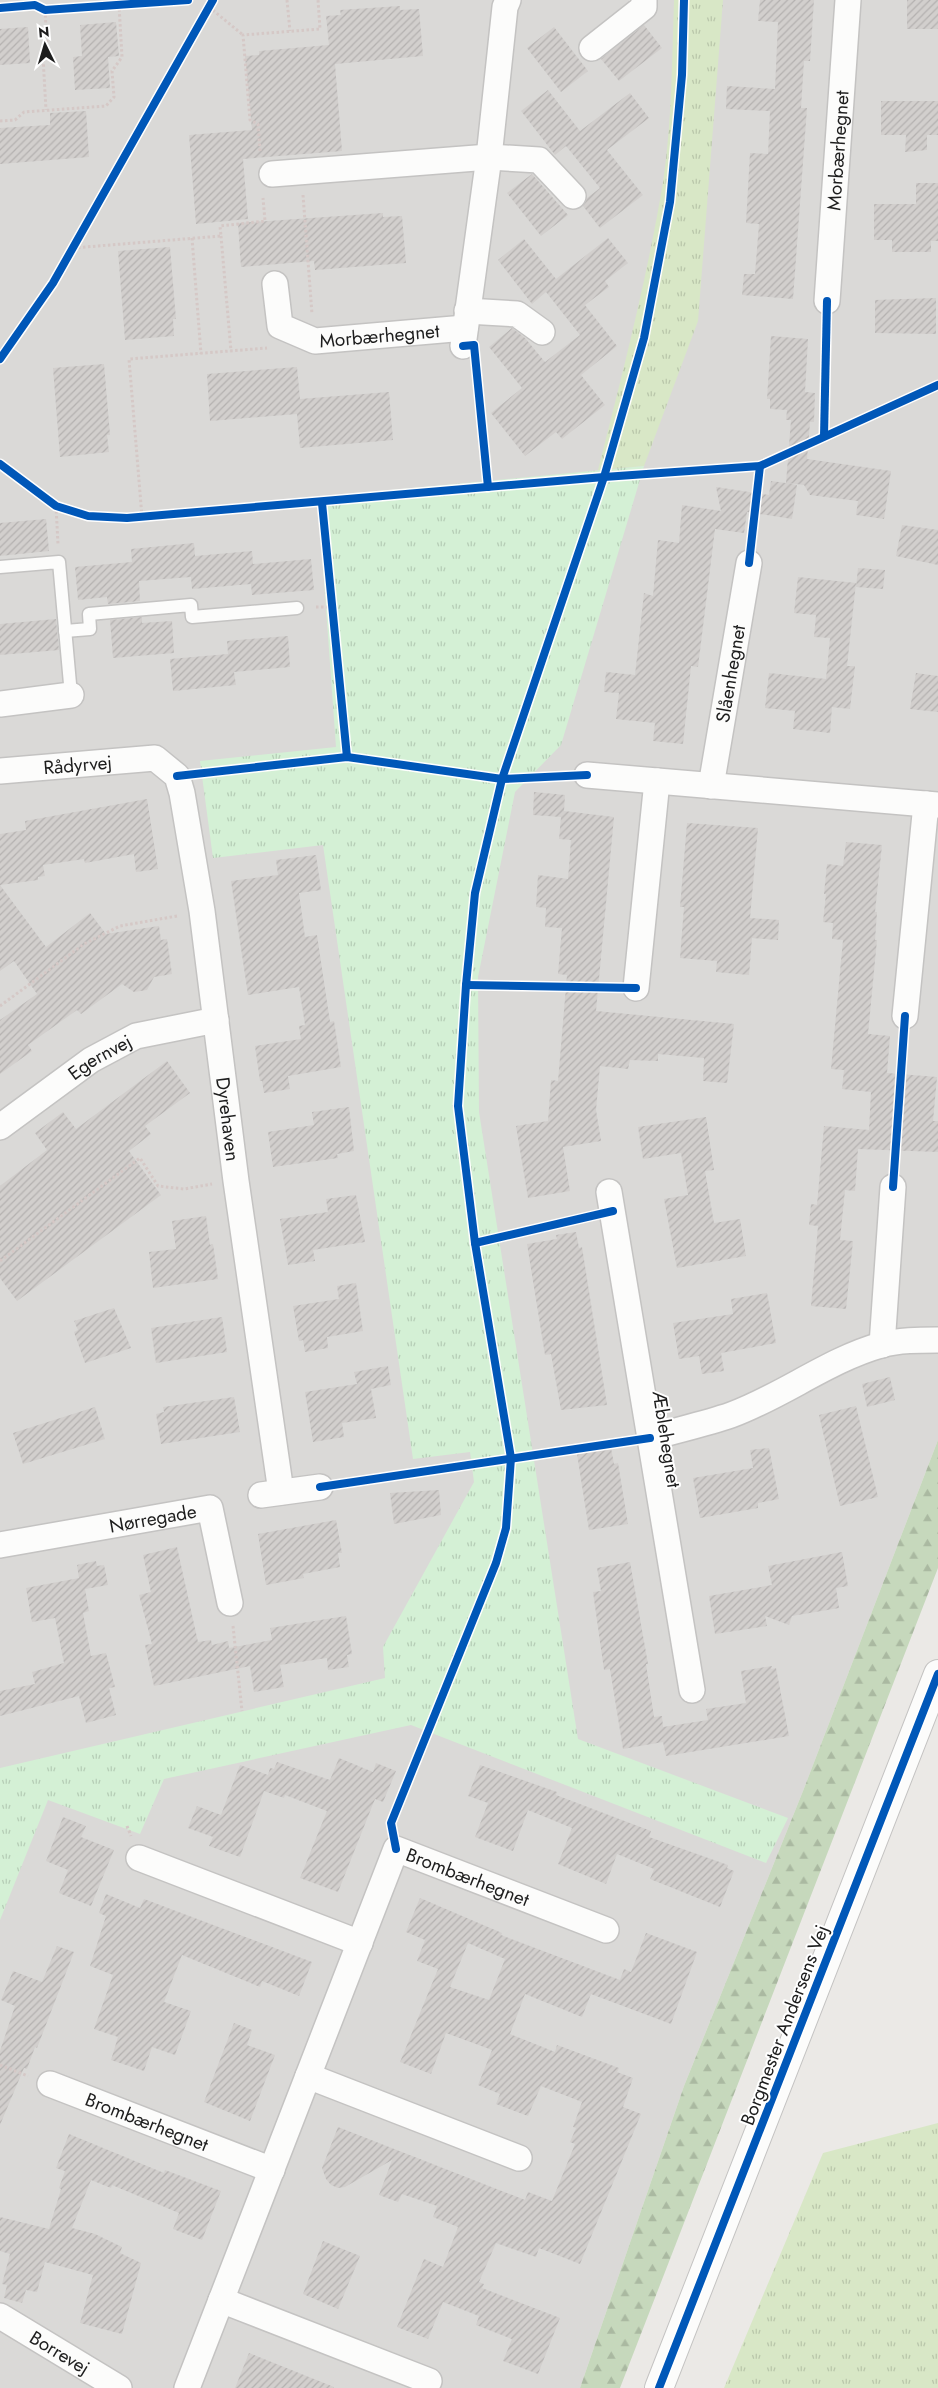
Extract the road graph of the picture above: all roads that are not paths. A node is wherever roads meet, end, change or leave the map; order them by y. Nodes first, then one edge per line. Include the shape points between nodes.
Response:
1 (508, 0) edge
2 (644, 0) edge
3 (848, 0) edge
4 (592, 48) dead end
5 (489, 156) junction
6 (267, 173) road end
7 (574, 196) dead end
8 (275, 284) dead end
9 (827, 301) dead end
10 (465, 328) junction
11 (542, 332) dead end
12 (749, 563) dead end
13 (0, 568) edge
14 (297, 608) dead end
15 (65, 632) junction
16 (70, 695) joint
17 (0, 704) edge
18 (155, 758) joint
19 (0, 772) edge
20 (587, 775) dead end
21 (657, 781) junction
22 (711, 786) junction
23 (932, 804) edge
24 (636, 988) dead end
25 (905, 1016) dead end
26 (216, 1020) junction
27 (0, 1127) edge
28 (893, 1187) dead end
29 (610, 1192) dead end
30 (938, 1340) edge
31 (882, 1345) junction
32 (650, 1438) junction
33 (320, 1487) dead end
34 (0, 1545) edge
35 (230, 1603) road end
36 (938, 1674) edge
37 (692, 1690) dead end
38 (139, 1858) dead end
39 (606, 1930) dead end
40 (360, 1943) junction
41 (308, 2076) junction
42 (50, 2084) dead end
43 (519, 2158) dead end
44 (272, 2170) junction
45 (221, 2300) junction
46 (0, 2316) edge
47 (429, 2380) dead end
48 (119, 2388) edge
49 (187, 2388) edge
50 (659, 2388) edge

1 - 5 street
2 - 4 street via 644,7
3 - 9 street, Morbærhegnet
5 - 6 street
5 - 7 street via 539,160
5 - 10 street
8 - 10 street, Morbærhegnet via 280,326 315,341
10 - 11 street, Morbærhegnet via 517,314
12 - 22 street, Slåenhegnet
13 - 15 lane via 59,562
14 - 15 lane via 192,617 191,605 88,614 90,629
15 - 16 lane
16 - 17 street
18 - 19 street, Rådyrvej
18 - 26 street, Dyrehaven via 177,776 182,793
20 - 21 street
21 - 22 street
21 - 24 street
22 - 23 street
23 - 25 street
26 - 27 street, Egernvej via 136,1036 91,1060
26 - 33 street, Dyrehaven via 271,1493
28 - 31 street
29 - 32 street, Æblehegnet
30 - 31 street, Æblehegnet
31 - 32 street, Æblehegnet via 851,1356 732,1415
32 - 37 street, Æblehegnet
34 - 35 street, Nørregade via 210,1508
36 - 50 street, Borgmester Andersens Vej
38 - 40 street
39 - 40 street, Brombærhegnet via 396,1849
40 - 41 street, Brombærhegnet
41 - 43 street
41 - 44 street, Brombærhegnet
42 - 44 street, Brombærhegnet
44 - 45 street, Brombærhegnet
45 - 47 street
45 - 49 street, Brombærhegnet
46 - 48 street, Borrevej

